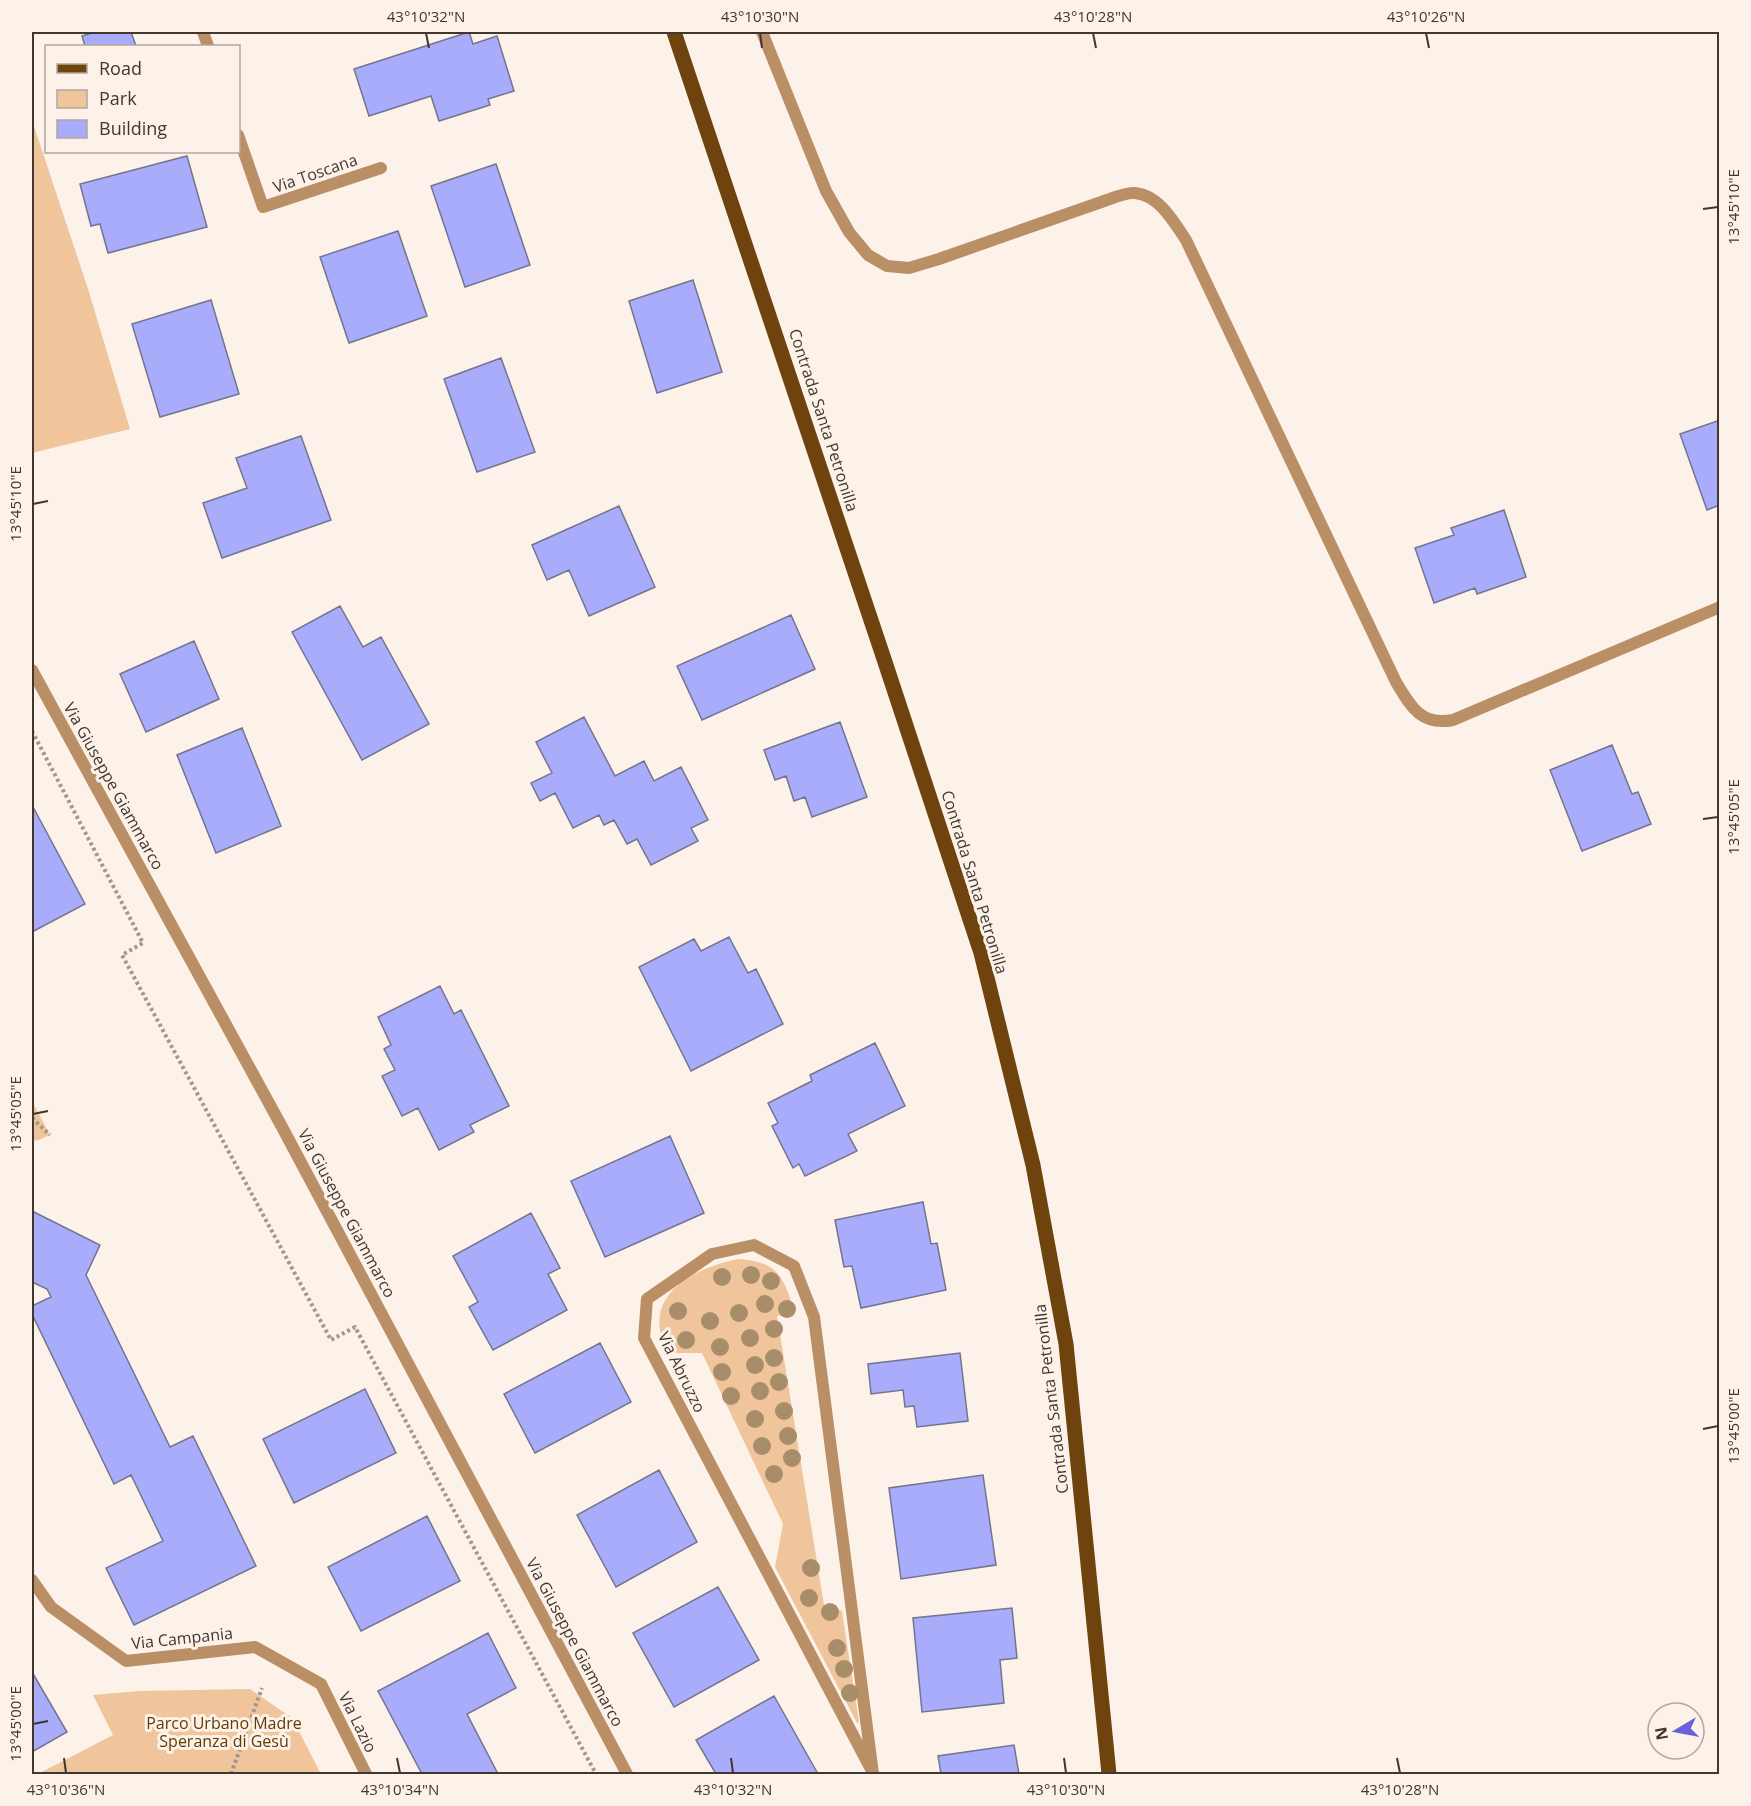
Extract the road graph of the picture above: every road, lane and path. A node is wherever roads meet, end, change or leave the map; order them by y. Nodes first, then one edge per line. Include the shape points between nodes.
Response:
1 (674, 32) edge
2 (762, 32) edge
3 (240, 141) edge
4 (381, 168) dead end
5 (1719, 607) edge
6 (32, 670) edge
7 (32, 731) edge
8 (32, 1118) edge
9 (50, 1135) dead end
10 (32, 1580) edge
11 (321, 1684) joint
12 (262, 1689) dead end
13 (231, 1774) edge
14 (366, 1774) edge
15 (596, 1774) edge
16 (627, 1774) edge
17 (873, 1774) edge
18 (1109, 1774) edge

1 - 18 main road, Contrada Santa Petronilla via 981,953 1032,1165 1066,1344
2 - 5 street via 826,191 868,255 887,266 909,268 939,260 1133,192 1150,197 1171,217 1186,240 1396,682 1424,718 1439,723 1453,720
3 - 4 street, Via Toscana via 263,207
6 - 16 street, Via Giuseppe Giammarco via 282,1127
7 - 15 path via 143,943 122,955 127,965 331,1340 355,1327
8 - 9 path
10 - 11 street, Via Campania via 51,1607 126,1661 255,1647
11 - 14 street, Via Lazio
12 - 13 path
17 - 17 street, Via Abruzzo via 814,1317 794,1266 754,1245 712,1254 647,1299 644,1338

